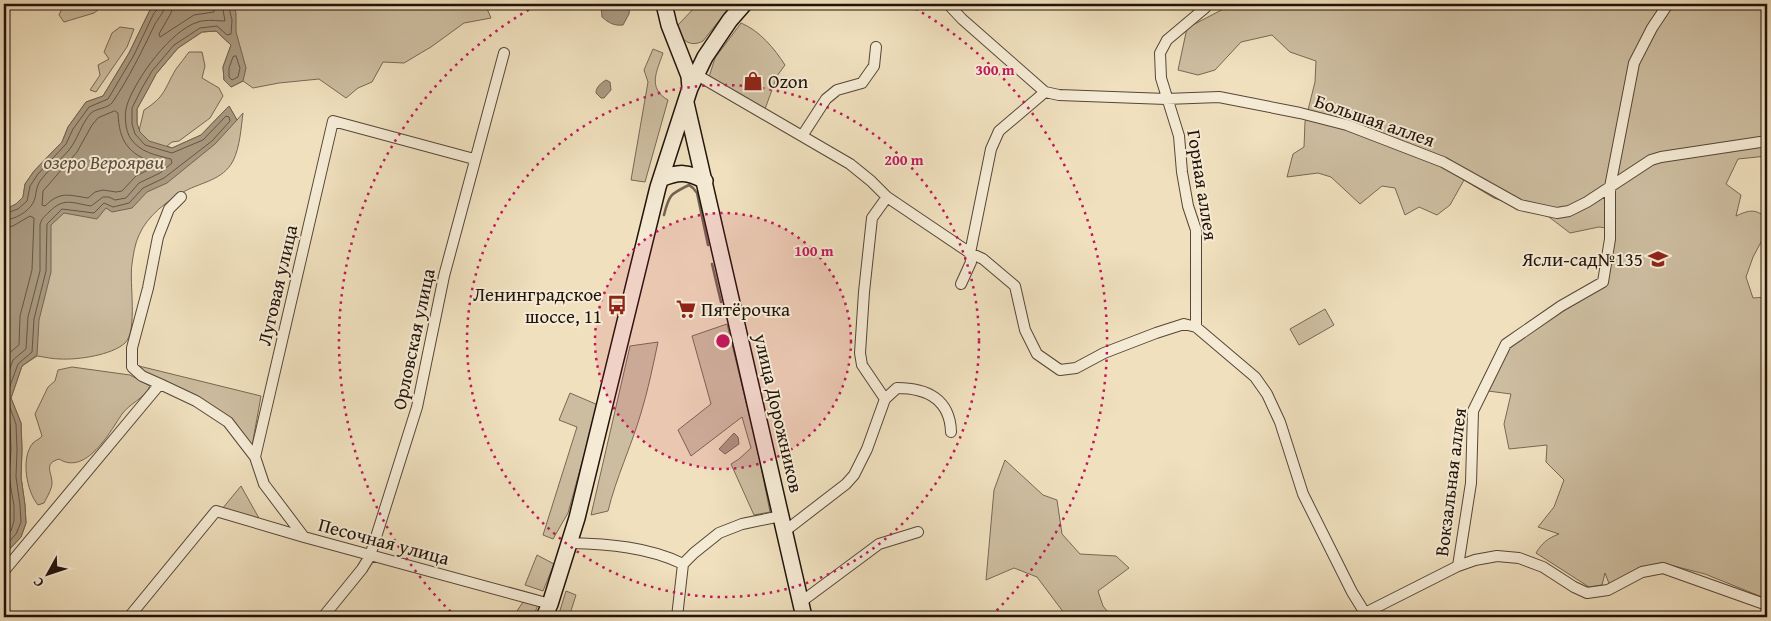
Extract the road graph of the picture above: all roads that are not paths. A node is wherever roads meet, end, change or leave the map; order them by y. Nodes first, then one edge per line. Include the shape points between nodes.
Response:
1 (664, 4) edge
2 (744, 4) edge
3 (948, 4) edge
4 (1202, 4) edge
5 (1668, 4) edge
6 (678, 46) junction
7 (876, 47) dead end
8 (504, 53) dead end
9 (705, 56) junction
10 (691, 88) junction
11 (1045, 92) junction
12 (1166, 99) junction
13 (802, 136) junction
14 (1767, 141) edge
15 (474, 159) junction
16 (661, 179) junction
17 (704, 181) junction
18 (1610, 187) junction
19 (182, 197) dead end
20 (887, 197) junction
21 (970, 253) junction
22 (961, 284) dead end
23 (1196, 326) junction
24 (160, 384) junction
25 (884, 399) junction
26 (951, 432) dead end
27 (255, 457) junction
28 (783, 523) junction
29 (918, 532) dead end
30 (304, 537) junction
31 (570, 543) junction
32 (370, 556) junction
33 (683, 564) junction
34 (1458, 566) junction
35 (4, 571) edge
36 (801, 602) junction
37 (1767, 605) edge
38 (547, 610) edge
39 (1363, 615) edge
40 (130, 617) edge
41 (323, 617) edge
42 (677, 617) edge
43 (804, 617) edge

1 - 6 main road, улица Дорожников
2 - 9 main road
3 - 11 street
4 - 12 street, Горная аллея via 1205,8 1167,40 1160,54
5 - 18 street, Вокзальная аллея via 1634,63
6 - 9 main road via 685,56 693,59
6 - 10 main road, улица Дорожников
7 - 13 street via 874,66 862,83 837,90 826,99
8 - 15 street, Орловская улица
9 - 10 main road
10 - 13 street
10 - 16 main road
10 - 17 main road, улица Дорожников via 690,127
11 - 12 street, Большая аллея via 1059,96
11 - 21 street via 999,131 991,149
12 - 18 street, Большая аллея via 1219,97 1347,125 1443,162 1520,205 1557,214 1581,205
12 - 23 street, Горная аллея via 1179,136 1188,206 1196,230
13 - 20 street via 850,164
14 - 18 street, Большая аллея via 1661,157 1641,165
15 - 27 street, Луговая улица via 333,121
15 - 32 street, Орловская улица via 444,276 417,408
16 - 17 main road via 682,173
16 - 31 main road
17 - 28 main road, улица Дорожников
18 - 34 street, Вокзальная аллея via 1610,239 1603,282 1506,344 1473,412 1471,483
19 - 24 street, Песочная улица via 169,209 158,236 132,348 132,367 142,376
20 - 21 street
20 - 25 street via 872,218 860,353 862,365
21 - 22 street via 971,262
21 - 23 street via 983,259 1015,286 1025,330 1037,354 1060,370 1076,368 1104,353 1156,333 1184,324
23 - 39 street via 1255,377 1268,394 1303,494
24 - 27 street, Песочная улица via 196,401 228,422
24 - 35 street
25 - 26 street via 897,388 915,388 932,395 947,412
25 - 28 street via 867,449 854,475 846,484
27 - 30 street, Песочная улица via 264,484
28 - 33 street via 742,524 719,533
28 - 36 main road, улица Дорожников
29 - 36 street via 879,544
30 - 32 street, Песочная улица
30 - 40 street via 216,511
31 - 33 street via 654,553
31 - 38 main road
32 - 38 street, Песочная улица via 528,597
32 - 41 street, Орловская улица
33 - 42 street
34 - 37 street via 1497,556 1519,558 1543,567 1587,593 1608,590 1642,572 1663,568
34 - 39 street, Вокзальная аллея
36 - 43 main road, улица Дорожников

